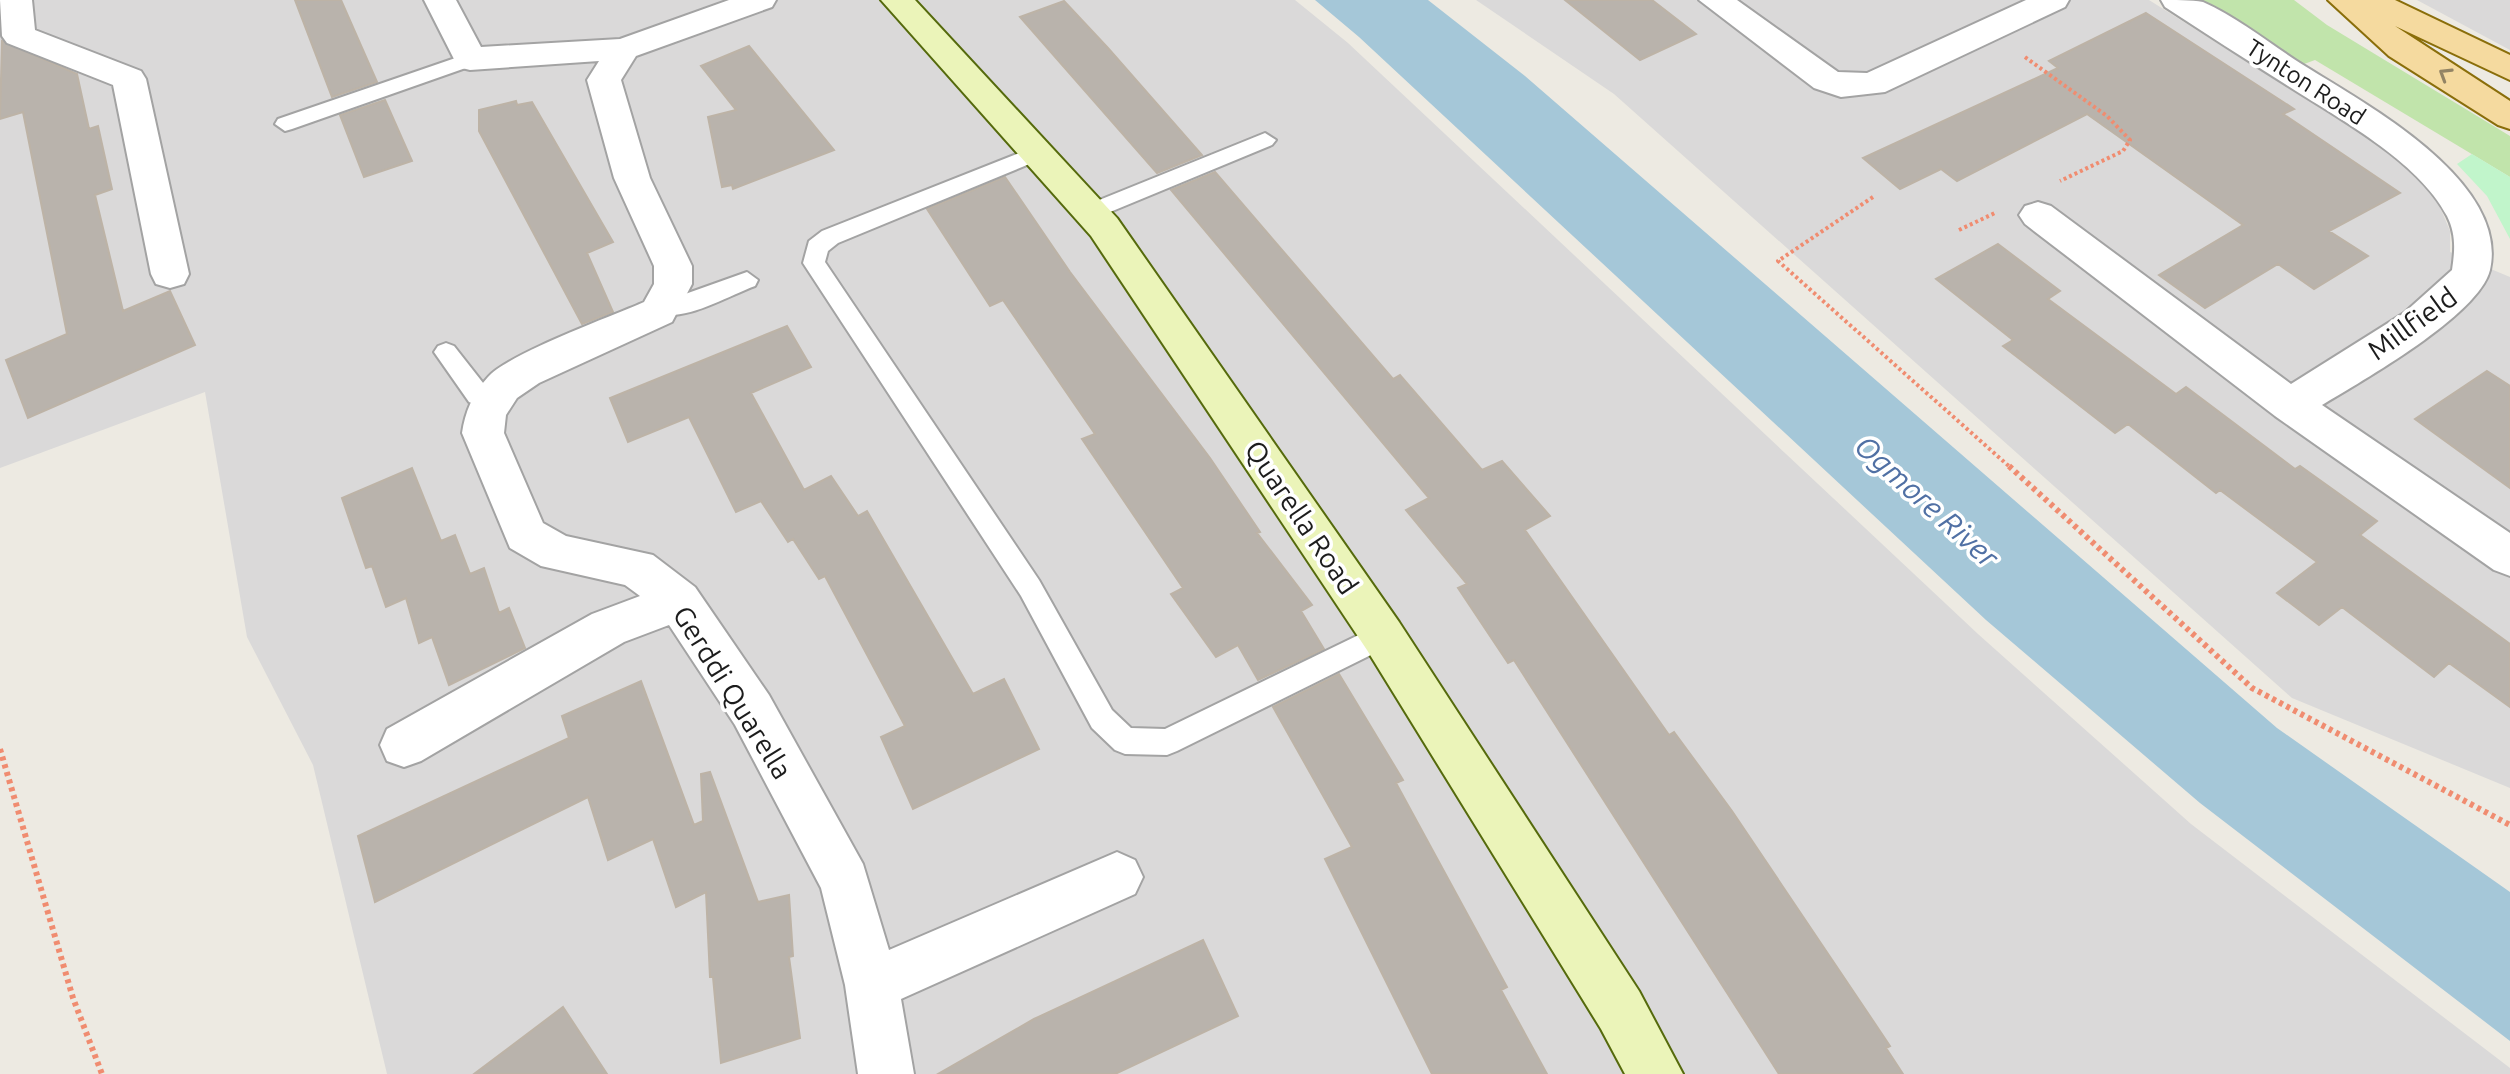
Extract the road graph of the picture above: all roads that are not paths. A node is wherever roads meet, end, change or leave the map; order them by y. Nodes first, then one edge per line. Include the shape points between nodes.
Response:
1 (16, 0) edge
2 (440, 0) edge
3 (760, 0) edge
4 (897, 0) edge
5 (1715, 0) edge
6 (2053, 0) edge
7 (2177, 0) edge
8 (2344, 0) edge
9 (2369, 0) edge
10 (624, 49) junction
11 (470, 59) junction
12 (2510, 69) edge
13 (2510, 117) edge
14 (285, 124) dead end
15 (1265, 140) dead end
16 (1037, 153) junction
17 (2429, 171) joint
18 (2022, 211) road end
19 (1090, 212) junction
20 (170, 274) dead end
21 (747, 280) dead end
22 (661, 307) junction
23 (446, 352) dead end
24 (493, 402) junction
25 (2290, 405) junction
26 (2510, 557) edge
27 (679, 601) junction
28 (1383, 636) junction
29 (404, 745) dead end
30 (1117, 877) dead end
31 (872, 985) junction
32 (886, 1074) edge
33 (1655, 1074) edge

1 - 20 street via 19,36 129,79
2 - 11 street
3 - 10 street
4 - 16 street, Quarella Road
5 - 6 street via 1841,86 1873,84
7 - 17 street, Tynton Road via 2387,134
13 -> 8 main road via 2401,48
9 - 12 main road
10 - 11 street
10 - 22 street via 604,80 632,178 673,266 673,284
11 - 14 lane
15 - 19 lane
16 - 19 street, Quarella Road
16 - 28 lane via 830,237 817,247 814,263 1030,588 1102,719 1125,741 1167,742
17 - 25 street, Millfield via 2470,228 2472,272 2407,331
18 - 25 street
19 - 28 street, Quarella Road
21 - 22 lane via 676,307
22 - 24 street via 525,372 503,387
23 - 24 lane via 478,395
24 - 27 street, Gerddi Quarella via 483,433 526,535 557,553 637,568
25 - 26 street
27 - 29 street via 608,628
27 - 31 street, Gerddi Quarella via 752,710 845,882
28 - 33 street, Quarella Road via 1620,1010
30 - 31 street
31 - 32 street, Gerddi Quarella

